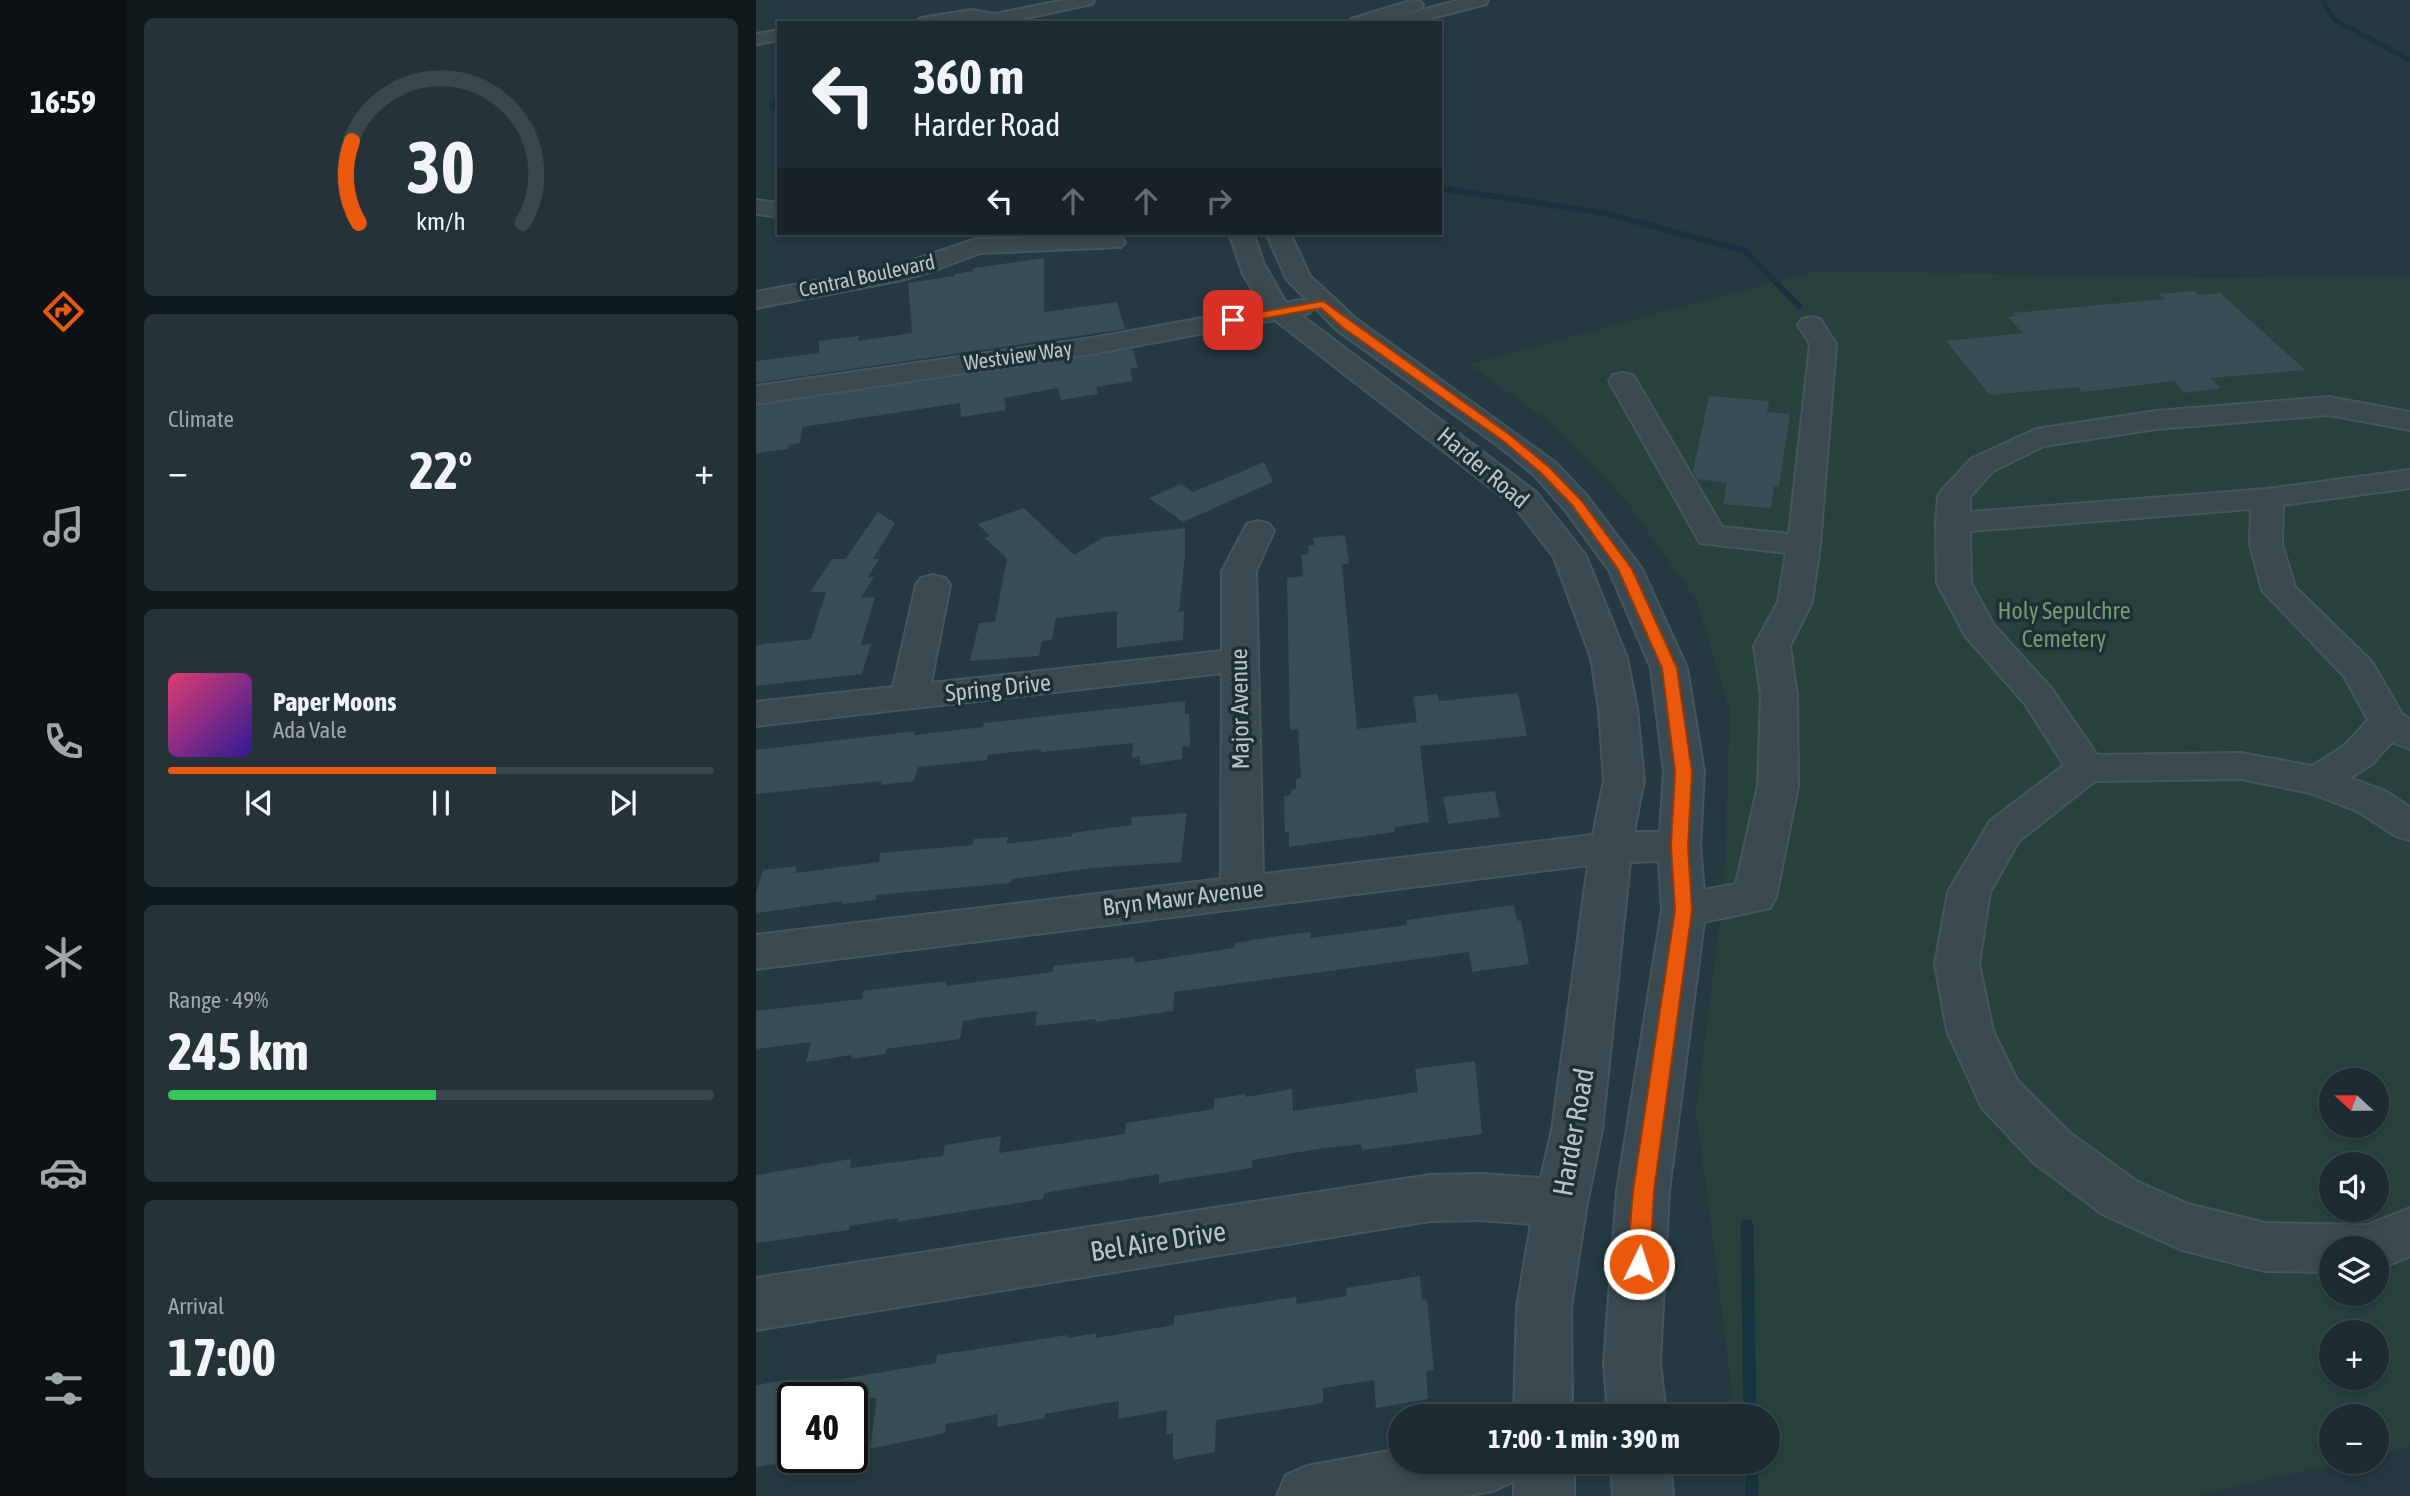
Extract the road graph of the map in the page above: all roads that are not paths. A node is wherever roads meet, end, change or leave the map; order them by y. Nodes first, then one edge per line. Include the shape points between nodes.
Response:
1 (1086, 0) edge
2 (1437, 0) edge
3 (1480, 0) edge
4 (995, 19) junction
5 (934, 21) edge
6 (983, 21) edge
7 (1364, 21) edge
8 (1400, 21) edge
9 (777, 35) edge
10 (756, 39) edge
11 (756, 207) edge
12 (777, 210) edge
13 (1242, 235) edge
14 (1279, 235) edge
15 (974, 239) edge
16 (1113, 242) dead end
17 (756, 300) edge
18 (1323, 304) junction
19 (1279, 311) junction
20 (1811, 325) dead end
21 (1623, 381) dead end
22 (756, 395) edge
23 (2410, 421) edge
24 (2410, 479) edge
25 (2371, 484) junction
26 (2410, 494) edge
27 (2267, 498) junction
28 (1952, 523) junction
29 (1258, 531) dead end
30 (1804, 545) junction
31 (933, 585) dead end
32 (1240, 660) junction
33 (909, 698) junction
34 (756, 714) edge
35 (2399, 729) edge
36 (2086, 768) junction
37 (2318, 781) junction
38 (2390, 802) edge
39 (2410, 826) edge
40 (1679, 846) junction
41 (1611, 848) junction
42 (1242, 890) junction
43 (1684, 910) junction
44 (756, 953) edge
45 (1561, 1203) junction
46 (2410, 1232) edge
47 (2389, 1240) edge
48 (2319, 1248) edge
49 (756, 1304) edge
50 (1543, 1404) edge
51 (1636, 1404) edge
52 (1424, 1474) edge
53 (1544, 1474) edge
54 (1641, 1474) edge
55 (1307, 1496) edge
56 (1544, 1496) edge
57 (1643, 1496) edge

1 - 4 street
2 - 7 street
3 - 8 street
4 - 5 street via 971,15
4 - 6 street
9 - 10 street
11 - 12 street
13 - 19 street, Harder Road via 1251,267
14 - 18 street, Harder Road via 1300,280
15 - 16 street
15 - 17 street, Central Boulevard via 958,255 917,268
18 - 19 street
18 - 40 street, Harder Road via 1545,469 1625,569 1669,668 1684,772
19 - 22 street, Westview Way via 1091,346
19 - 41 street, Harder Road via 1525,499 1570,556 1609,658 1618,709 1624,780
20 - 30 street via 1823,344
21 - 30 street via 1711,536
23 - 28 street via 2329,406 2156,420 2036,438 1982,465 1954,496
24 - 25 street
25 - 26 street
25 - 27 street
27 - 28 street
27 - 35 street via 2266,544 2279,590 2359,670
28 - 36 street via 1954,583 1978,629 2038,696
29 - 32 street, Major Avenue via 1239,571
30 - 43 street via 1795,602 1772,646 1779,695 1778,786 1755,897
31 - 33 street
32 - 33 street, Spring Drive
32 - 42 street, Major Avenue
33 - 34 street, Spring Drive
35 - 37 street
36 - 37 street via 2241,766
36 - 48 street via 2004,831 1969,892 1957,964 1970,1031 1999,1094 2052,1148 2120,1198 2182,1226 2265,1247
37 - 38 street
38 - 39 street
40 - 41 street
40 - 43 street, Harder Road
41 - 42 street, Bryn Mawr Avenue
41 - 45 street, Harder Road via 1577,1130
42 - 44 street, Bryn Mawr Avenue
43 - 51 street, Harder Road via 1643,1191 1632,1362
45 - 49 street, Bel Aire Drive via 1430,1198
45 - 50 street, Harder Road via 1544,1307
46 - 47 street
52 - 55 street
53 - 56 street
54 - 57 street

